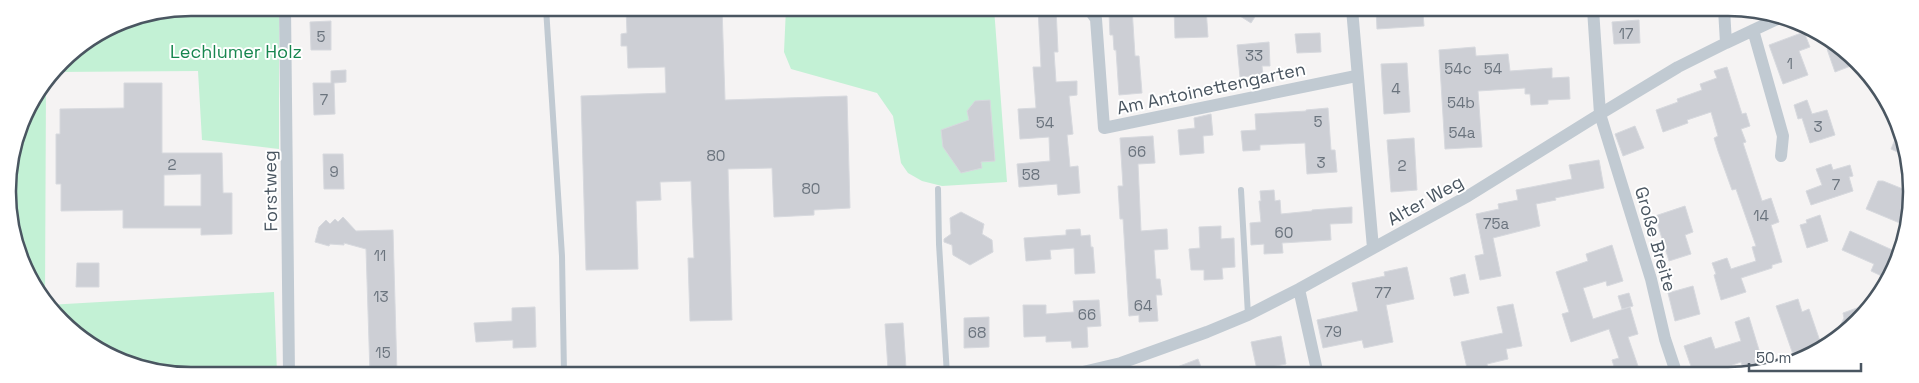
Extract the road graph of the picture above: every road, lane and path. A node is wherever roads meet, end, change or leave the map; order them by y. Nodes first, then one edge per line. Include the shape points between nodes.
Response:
1 (1094, 16) edge
2 (1352, 16) edge
3 (1593, 16) edge
4 (1724, 16) edge
5 (286, 17) edge
6 (547, 17) edge
7 (1771, 22) edge
8 (1753, 30) junction
9 (1726, 43) junction
10 (1356, 76) junction
11 (1600, 114) junction
12 (1782, 156) dead end
13 (938, 189) dead end
14 (1241, 190) dead end
15 (1373, 248) junction
16 (1299, 289) junction
17 (1248, 315) junction
18 (1104, 366) edge
19 (1316, 366) edge
20 (1674, 366) edge
21 (289, 367) edge
22 (564, 367) edge
23 (947, 367) edge

1 - 10 street, Am Antoinettengarten via 1104,128
2 - 10 street
3 - 11 street, Große Breite
4 - 9 street
5 - 21 street, Forstweg
6 - 22 lane via 562,256
7 - 8 street, Alter Weg
8 - 9 street, Alter Weg
8 - 12 street via 1783,136
9 - 11 street, Alter Weg
10 - 15 street
11 - 15 street, Alter Weg via 1468,196
11 - 20 street, Große Breite
13 - 23 lane
14 - 17 lane
15 - 16 street, Alter Weg
16 - 17 street, Alter Weg
16 - 19 street
17 - 18 street, Alter Weg

